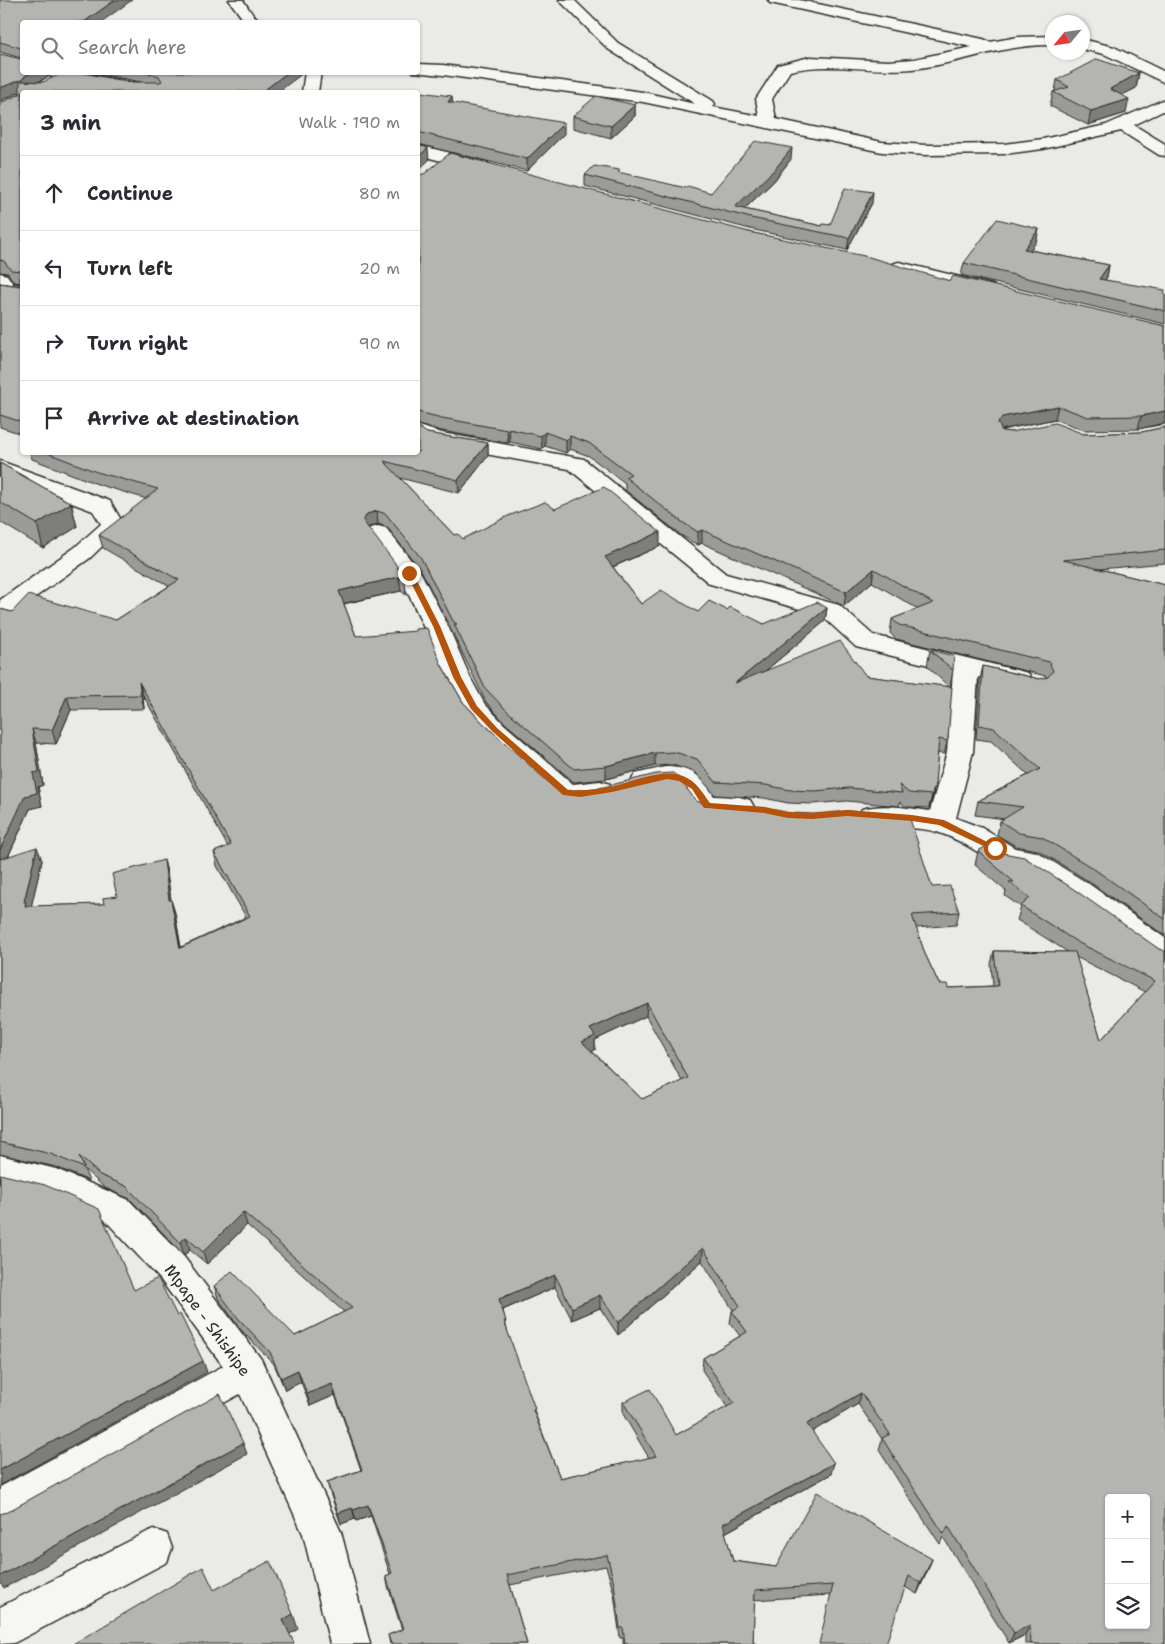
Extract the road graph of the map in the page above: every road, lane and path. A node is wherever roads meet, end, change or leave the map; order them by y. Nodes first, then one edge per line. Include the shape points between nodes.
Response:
1 (236, 0) edge
2 (566, 0) edge
3 (775, 0) edge
4 (251, 20) edge
5 (1045, 40) edge
6 (1090, 46) edge
7 (997, 47) junction
8 (420, 69) edge
9 (313, 75) edge
10 (58, 78) edge
11 (1165, 78) edge
12 (140, 90) edge
13 (311, 90) edge
14 (1165, 104) edge
15 (738, 118) junction
16 (768, 122) junction
17 (1123, 125) junction
18 (420, 151) edge
19 (1165, 151) edge
20 (494, 170) edge
21 (884, 264) edge
22 (0, 279) edge
23 (20, 291) edge
24 (1006, 294) edge
25 (420, 433) edge
26 (0, 468) edge
27 (378, 533) dead end
28 (0, 611) edge
29 (966, 666) junction
30 (1035, 683) edge
31 (764, 810) edge
32 (847, 813) edge
33 (941, 822) junction
34 (1165, 953) edge
35 (0, 1169) edge
36 (248, 1371) junction
37 (0, 1508) edge
38 (153, 1548) dead end
39 (0, 1629) edge
40 (350, 1644) edge

1 - 4 street
2 - 15 street via 613,46 700,101
3 - 7 street
5 - 7 street via 1018,40
6 - 11 street via 1109,50
7 - 16 street via 915,64 808,62 784,68 764,99
8 - 15 street via 643,97
9 - 13 street
10 - 12 street
14 - 17 street
15 - 16 street
16 - 17 street via 882,147 966,151 1043,144
17 - 19 street
18 - 20 street via 440,163
21 - 24 street
22 - 23 street via 6,289
25 - 29 street via 437,439 576,464 718,579 830,610 865,641
26 - 28 street via 102,506 113,524 82,553
27 - 31 street via 409,573 474,708 566,793 612,789 667,776 681,778 695,787 707,806
29 - 30 street
29 - 33 street via 960,752
32 - 33 street
33 - 34 street via 972,835 1010,858 1026,859
35 - 36 street, Mpape - Shishipe via 56,1183 118,1210 172,1268
36 - 37 street
36 - 40 street, Mpape - Shishipe via 322,1532
38 - 39 street

